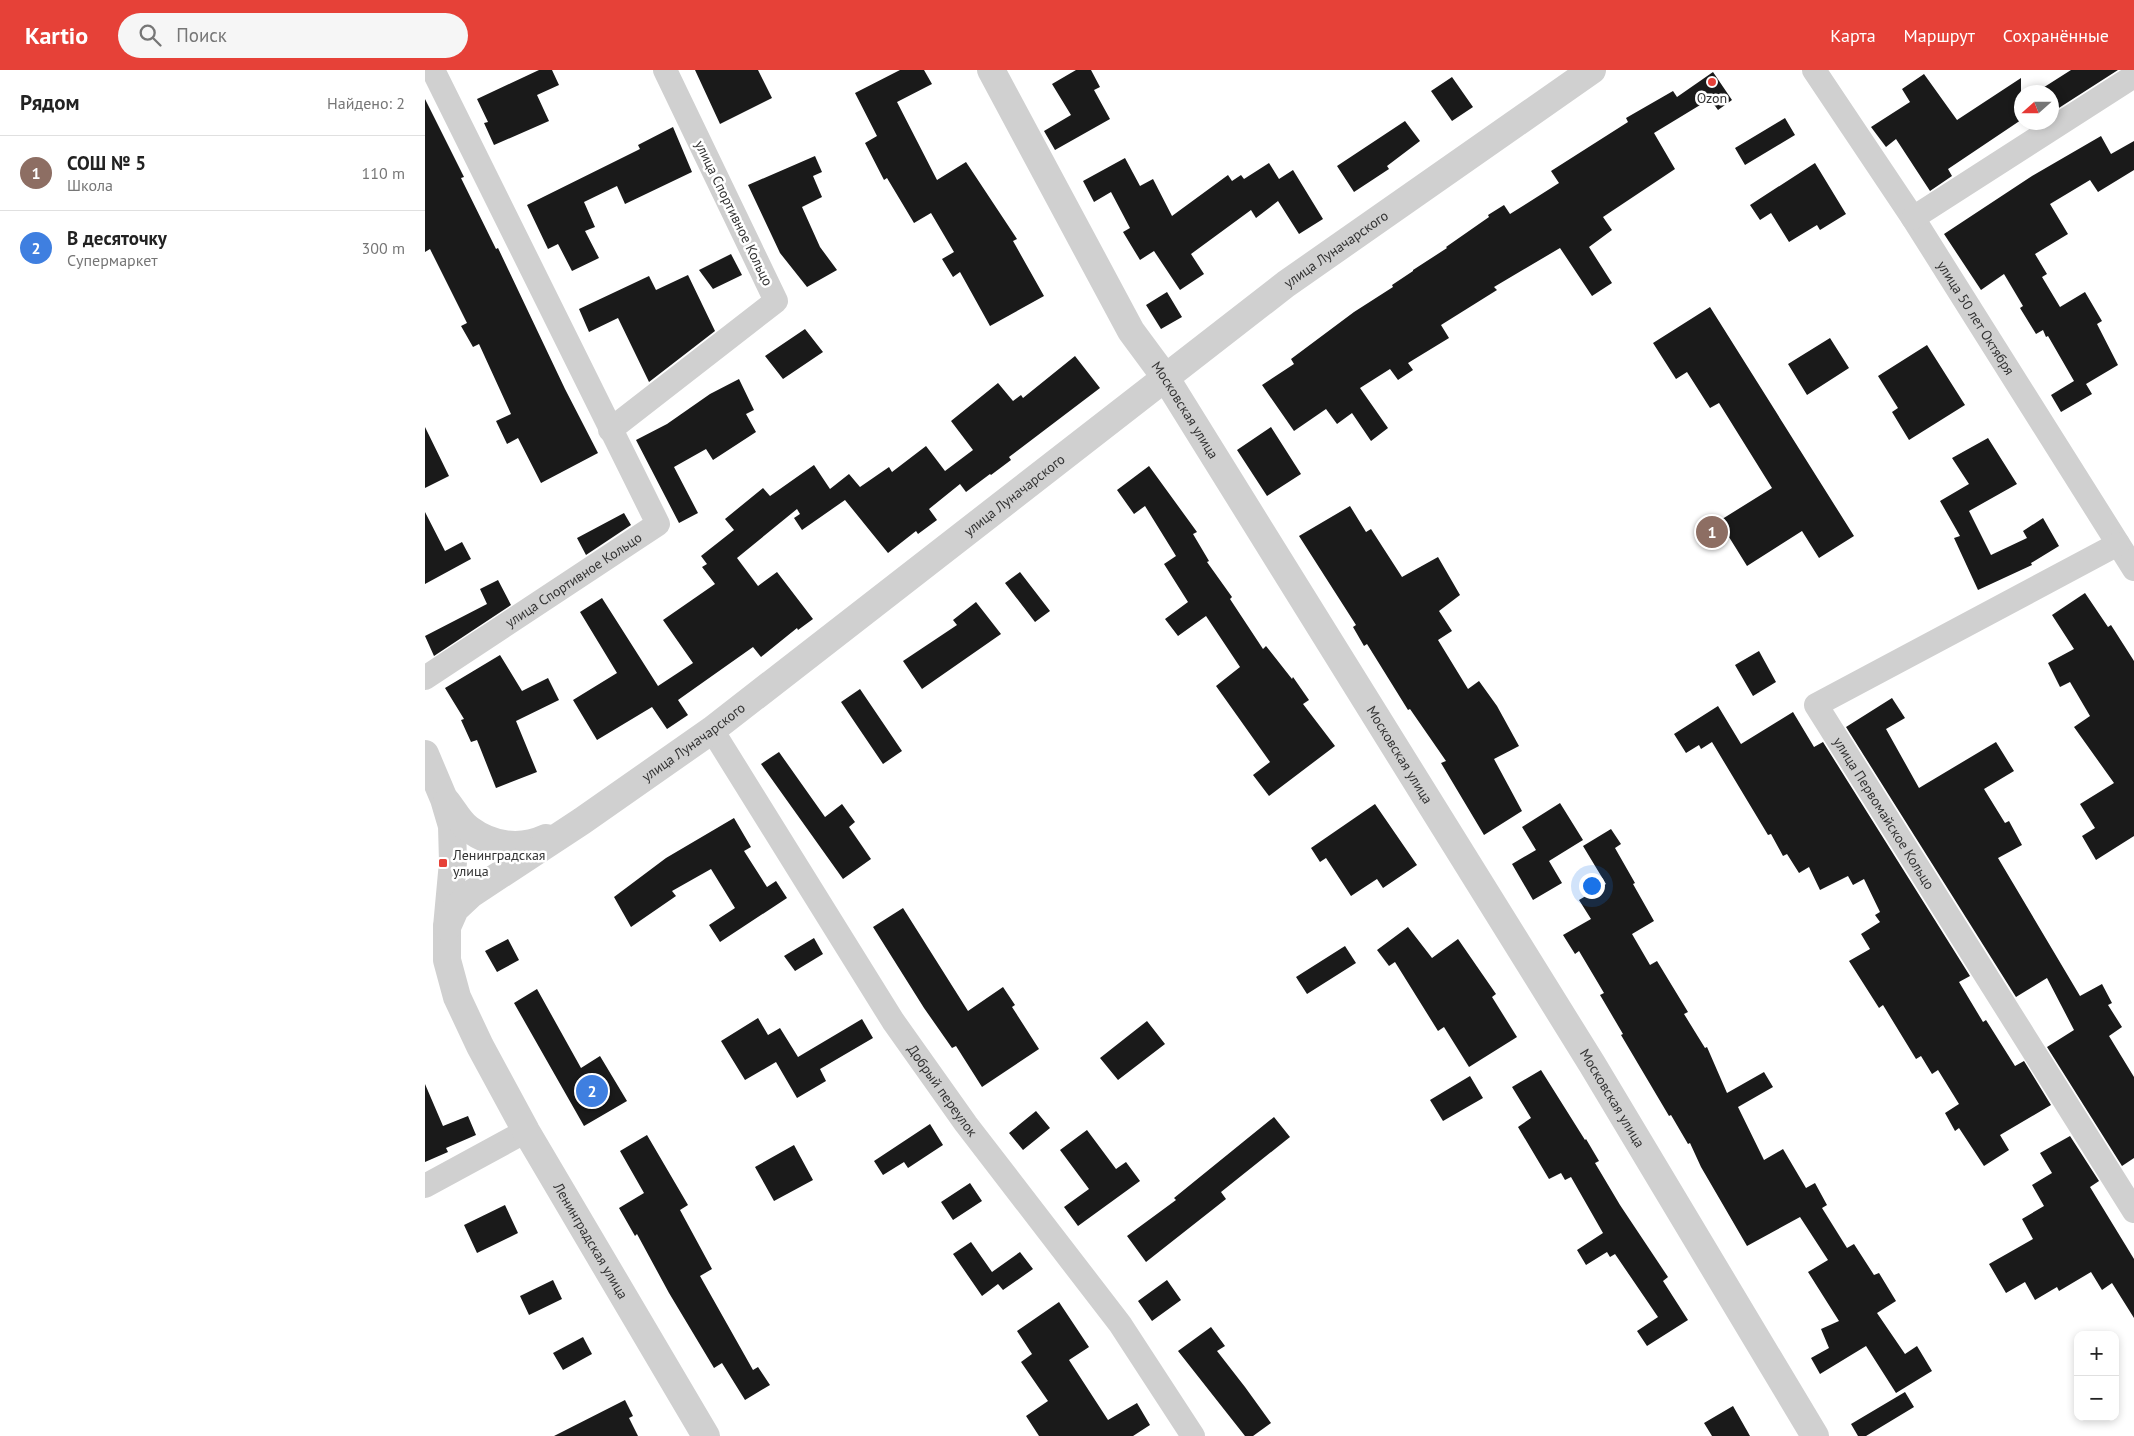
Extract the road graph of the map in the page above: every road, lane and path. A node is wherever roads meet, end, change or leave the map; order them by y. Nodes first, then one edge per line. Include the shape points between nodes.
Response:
1 (433, 70) edge
2 (665, 70) edge
3 (991, 70) edge
4 (1592, 70) edge
5 (1814, 70) edge
6 (2134, 76) edge
7 (1913, 218) junction
8 (1165, 377) junction
9 (610, 430) junction
10 (2118, 544) junction
11 (2134, 569) edge
12 (425, 678) edge
13 (712, 730) junction
14 (425, 754) edge
15 (444, 798) junction
16 (573, 827) junction
17 (447, 927) junction
18 (527, 1131) junction
19 (425, 1186) edge
20 (2134, 1211) edge
21 (706, 1436) edge
22 (1193, 1436) edge
23 (1815, 1436) edge

1 - 9 street, улица Спортивное Кольцо
2 - 9 street, улица Спортивное Кольцо via 776,302
3 - 8 street, Московская улица via 1131,331
4 - 8 street, улица Луначарского via 1286,284
5 - 7 street, улица 50 лет Октября
6 - 7 street
7 - 10 street, улица 50 лет Октября
8 - 13 street, улица Луначарского
8 - 23 street, Московская улица via 1587,1055
9 - 12 street, улица Спортивное Кольцо via 658,524
10 - 11 street, улица 50 лет Октября
10 - 20 street, улица Первомайское Кольцо via 1816,705
13 - 16 street, улица Луначарского
13 - 22 street, Добрый переулок via 893,1021 966,1124 1120,1324
14 - 15 street, Ленинградская улица
15 - 16 street via 468,829 493,843 513,846 542,840
15 - 17 street, Ленинградская улица via 452,826 453,862
16 - 17 street, улица Луначарского via 471,894 455,909
17 - 18 street, Ленинградская улица via 447,960 457,997
18 - 19 street
18 - 21 street, Ленинградская улица

